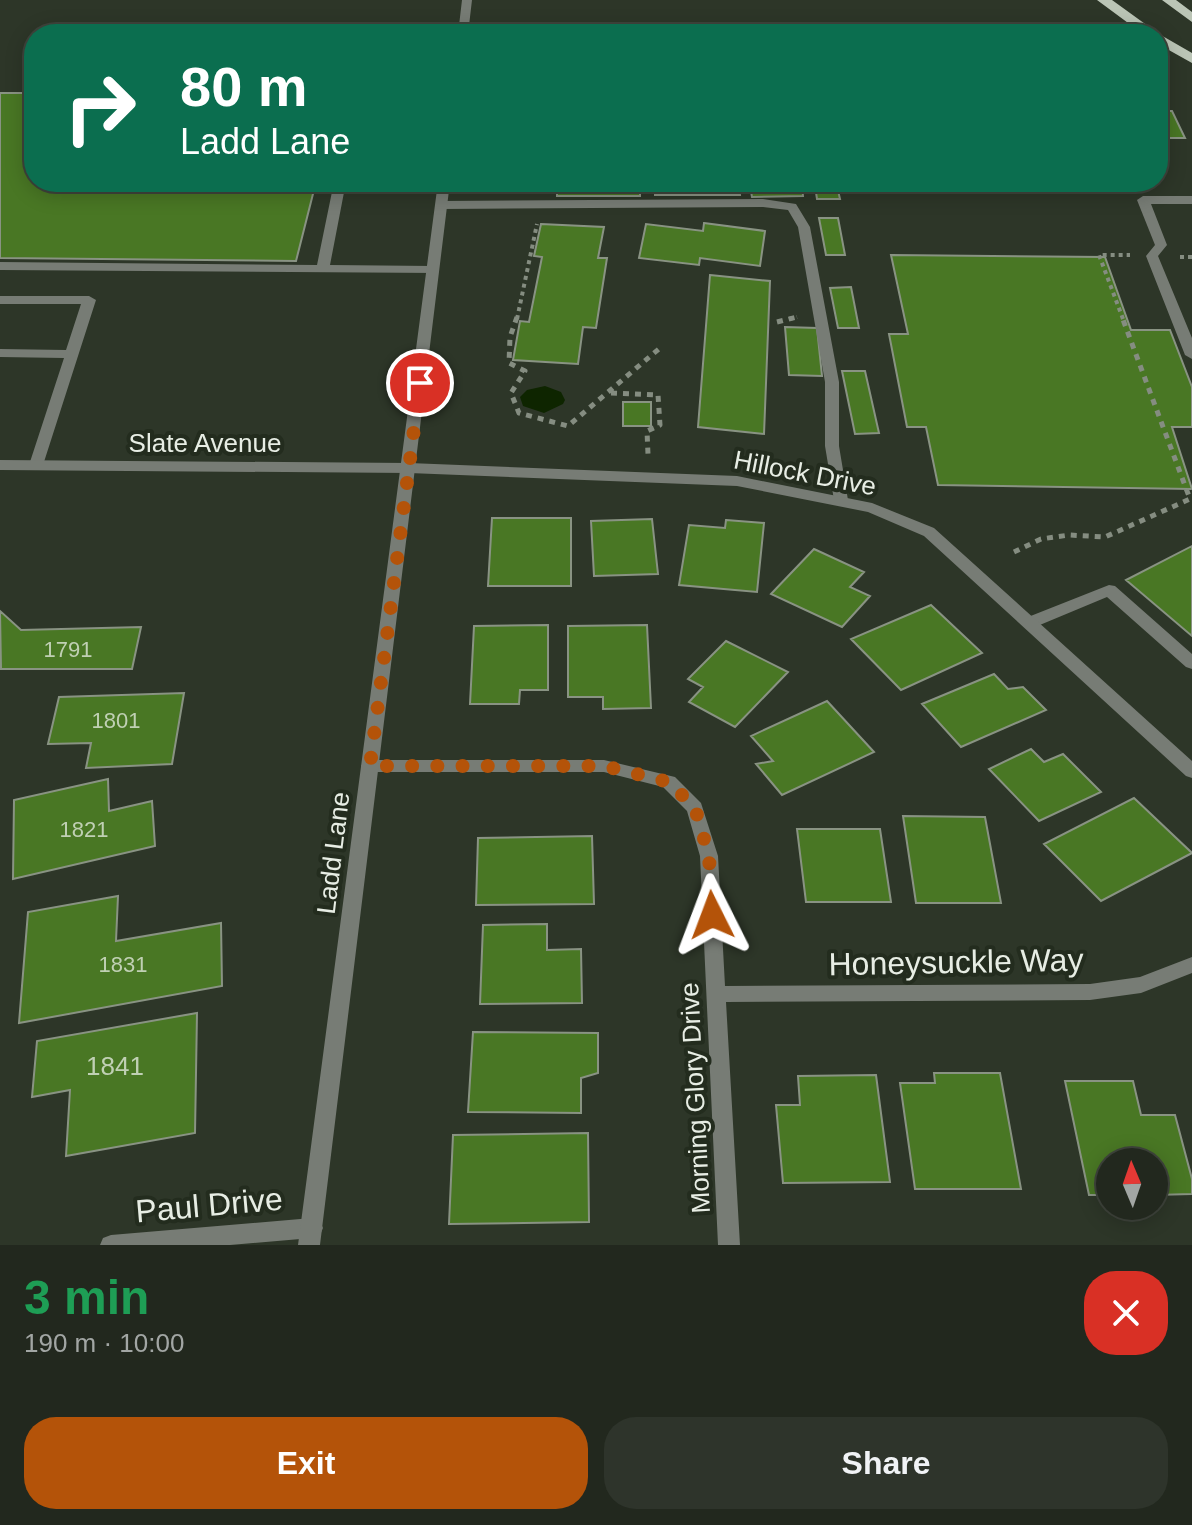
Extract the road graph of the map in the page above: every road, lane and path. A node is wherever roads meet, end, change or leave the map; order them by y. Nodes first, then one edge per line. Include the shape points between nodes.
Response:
1 (467, 0) edge
2 (1103, 0) edge
3 (1168, 0) edge
4 (1192, 18) edge
5 (464, 24) edge
6 (1138, 24) edge
7 (1168, 44) edge
8 (1192, 59) edge
9 (338, 192) edge
10 (443, 192) edge
11 (1192, 200) edge
12 (442, 205) junction
13 (539, 216) dead end
14 (1152, 256) junction
15 (1192, 257) edge
16 (0, 266) edge
17 (323, 268) junction
18 (433, 270) junction
19 (0, 300) edge
20 (795, 302) dead end
21 (777, 322) dead end
22 (660, 348) dead end
23 (0, 353) edge
24 (72, 354) junction
25 (1192, 355) edge
26 (610, 393) junction
27 (0, 465) edge
28 (36, 465) junction
29 (409, 468) junction
30 (649, 477) junction
31 (841, 500) junction
32 (1014, 552) dead end
33 (1029, 623) junction
34 (1192, 663) edge
35 (370, 766) junction
36 (1190, 766) edge
37 (1192, 965) edge
38 (716, 994) junction
39 (310, 1237) edge
40 (111, 1245) edge
41 (729, 1245) edge

1 - 5 street
2 - 6 main road
3 - 4 main road
7 - 8 main road
9 - 17 street
10 - 12 street, Ladd Lane
11 - 14 street via 1143,200 1161,245
12 - 18 street, Ladd Lane
12 - 31 street via 792,207 804,227 832,382 832,446
13 - 26 path via 510,337 509,363 525,371 511,393 519,413 568,426
14 - 15 path
14 - 25 street
14 - 32 path via 1099,255 1190,499 1105,537 1041,539
16 - 17 street
17 - 18 street
18 - 29 street, Ladd Lane
19 - 24 street via 89,300
20 - 21 path via 797,317
22 - 26 path
23 - 24 street
24 - 28 street
26 - 30 path via 658,395 660,425 647,431
27 - 28 street, Slate Avenue
28 - 29 street, Slate Avenue
29 - 30 street, Hillock Drive
29 - 35 street, Ladd Lane
30 - 31 street, Hillock Drive via 737,481
31 - 33 street, Hillock Drive via 929,532
33 - 34 street via 1109,590
33 - 36 street, Hillock Drive
35 - 38 street, Morning Glory Drive via 604,766 669,782 695,808 709,856
35 - 39 street, Ladd Lane
37 - 38 street, Honeysuckle Way via 1141,985 1090,992
38 - 41 street, Morning Glory Drive
39 - 40 street, Paul Drive

